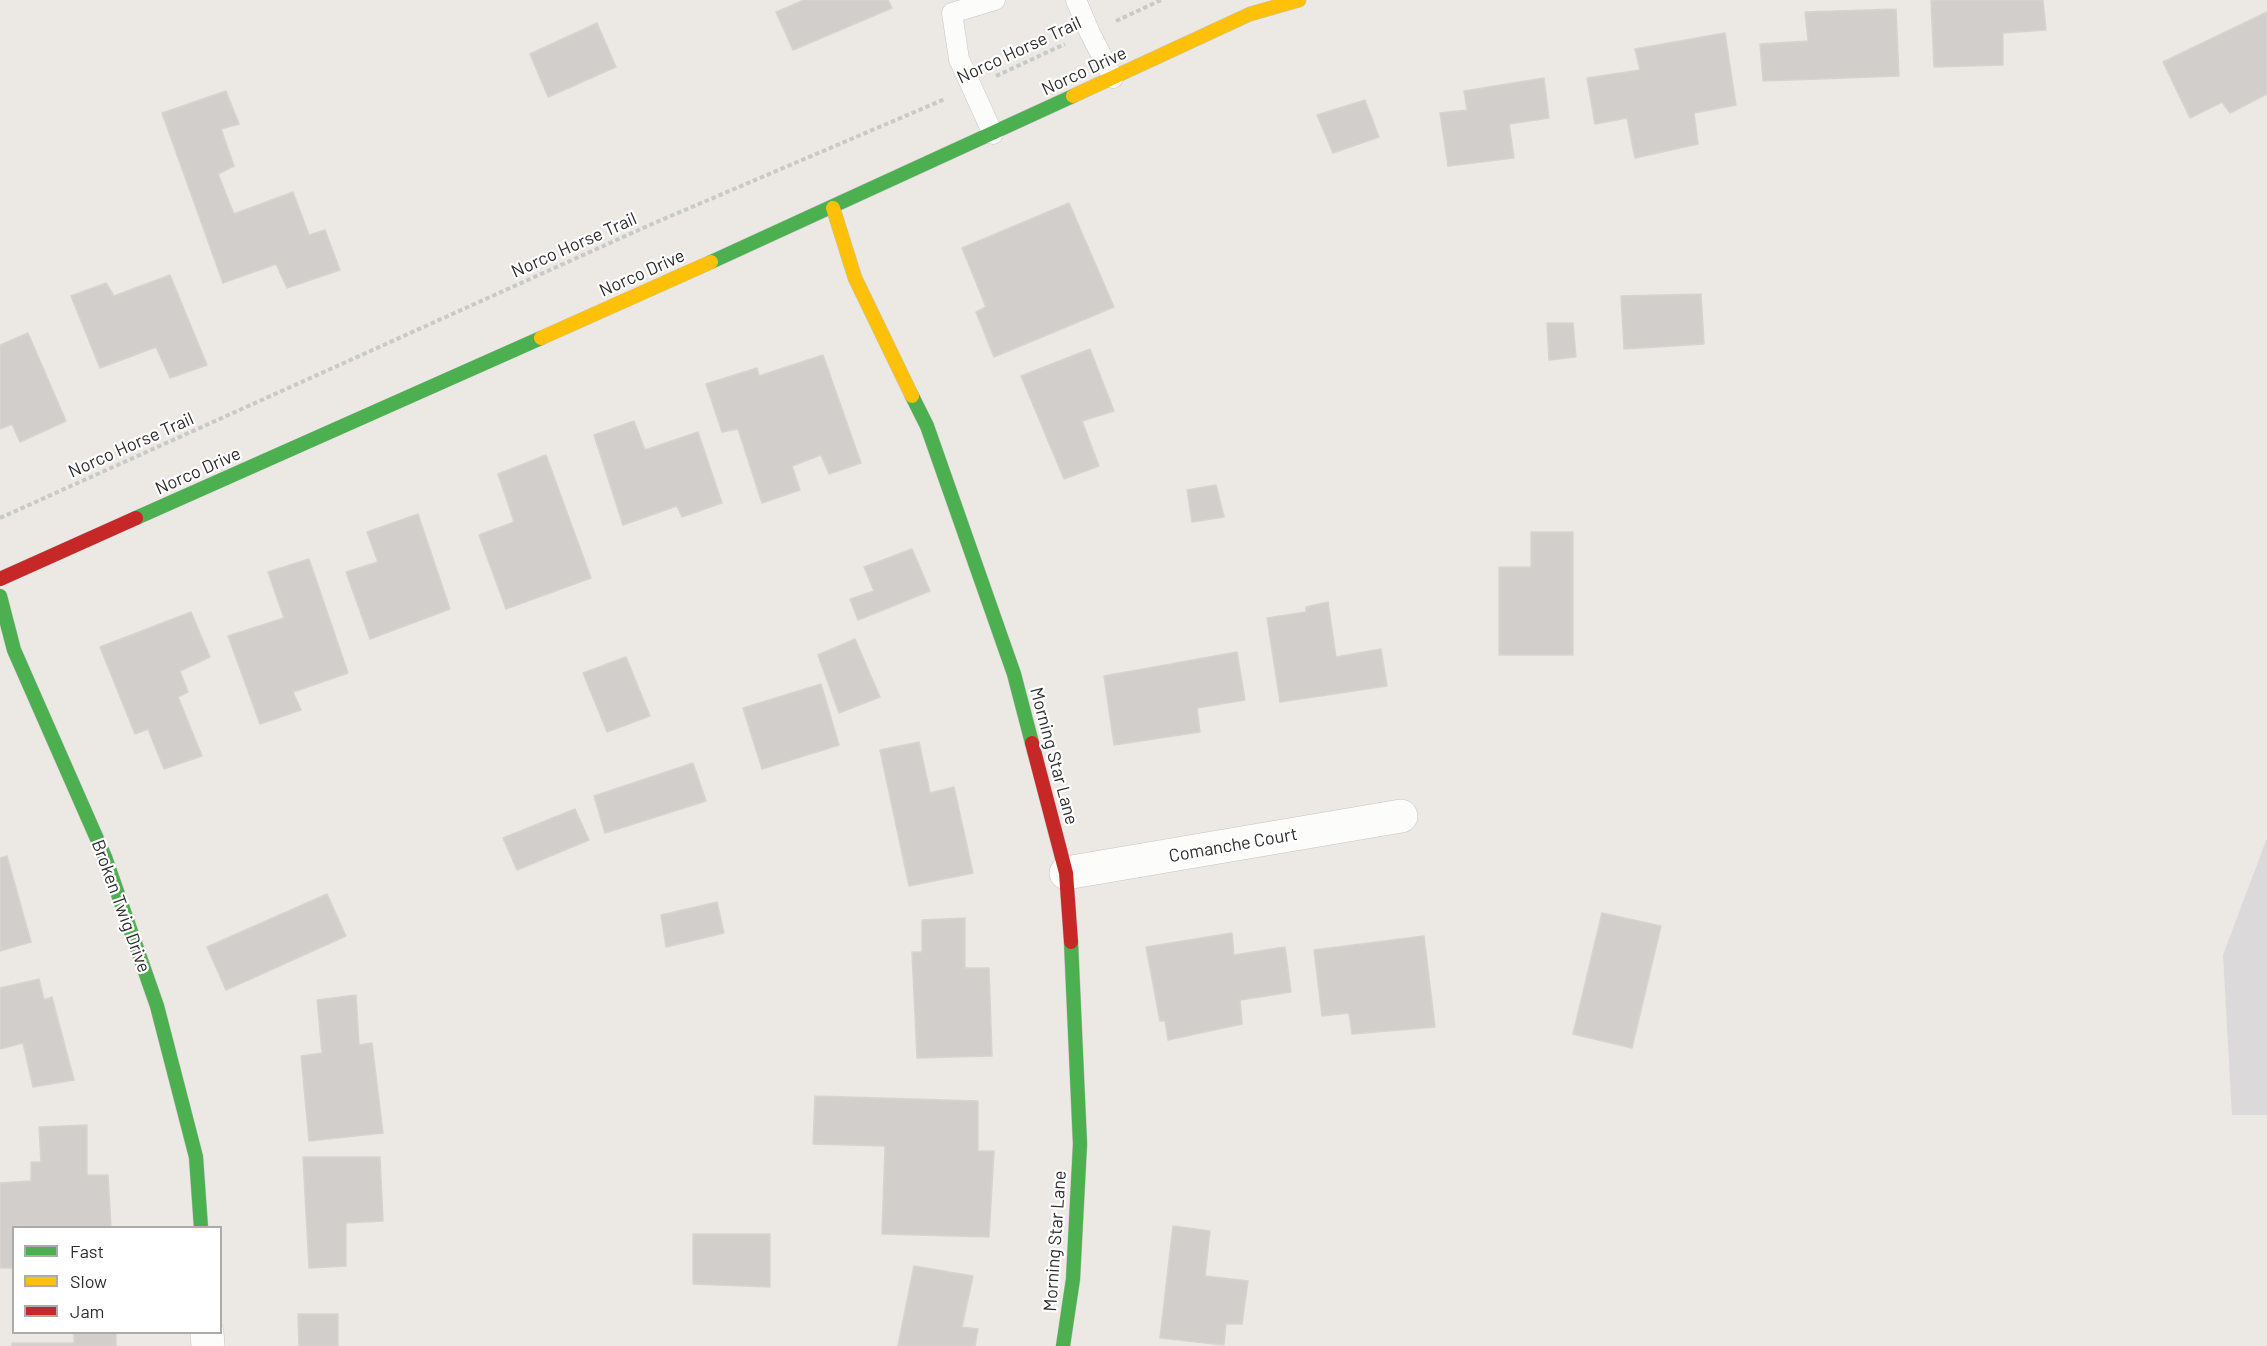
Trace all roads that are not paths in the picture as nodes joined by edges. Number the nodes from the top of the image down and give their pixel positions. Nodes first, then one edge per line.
1 (995, 0) edge
2 (1076, 0) edge
3 (1299, 0) edge
4 (1113, 78) junction
5 (993, 134) junction
6 (833, 208) junction
7 (0, 579) edge
8 (0, 596) edge
9 (1401, 816) dead end
10 (1066, 873) junction
11 (201, 1226) edge
12 (1063, 1346) edge

1 - 5 lane
2 - 4 lane
3 - 4 street, Norco Drive
4 - 5 street, Norco Drive
5 - 6 street, Norco Drive
6 - 7 street, Norco Drive
6 - 10 street, Morning Star Lane
8 - 11 street, Broken Twig Drive
9 - 10 street, Comanche Court
10 - 12 street, Morning Star Lane

